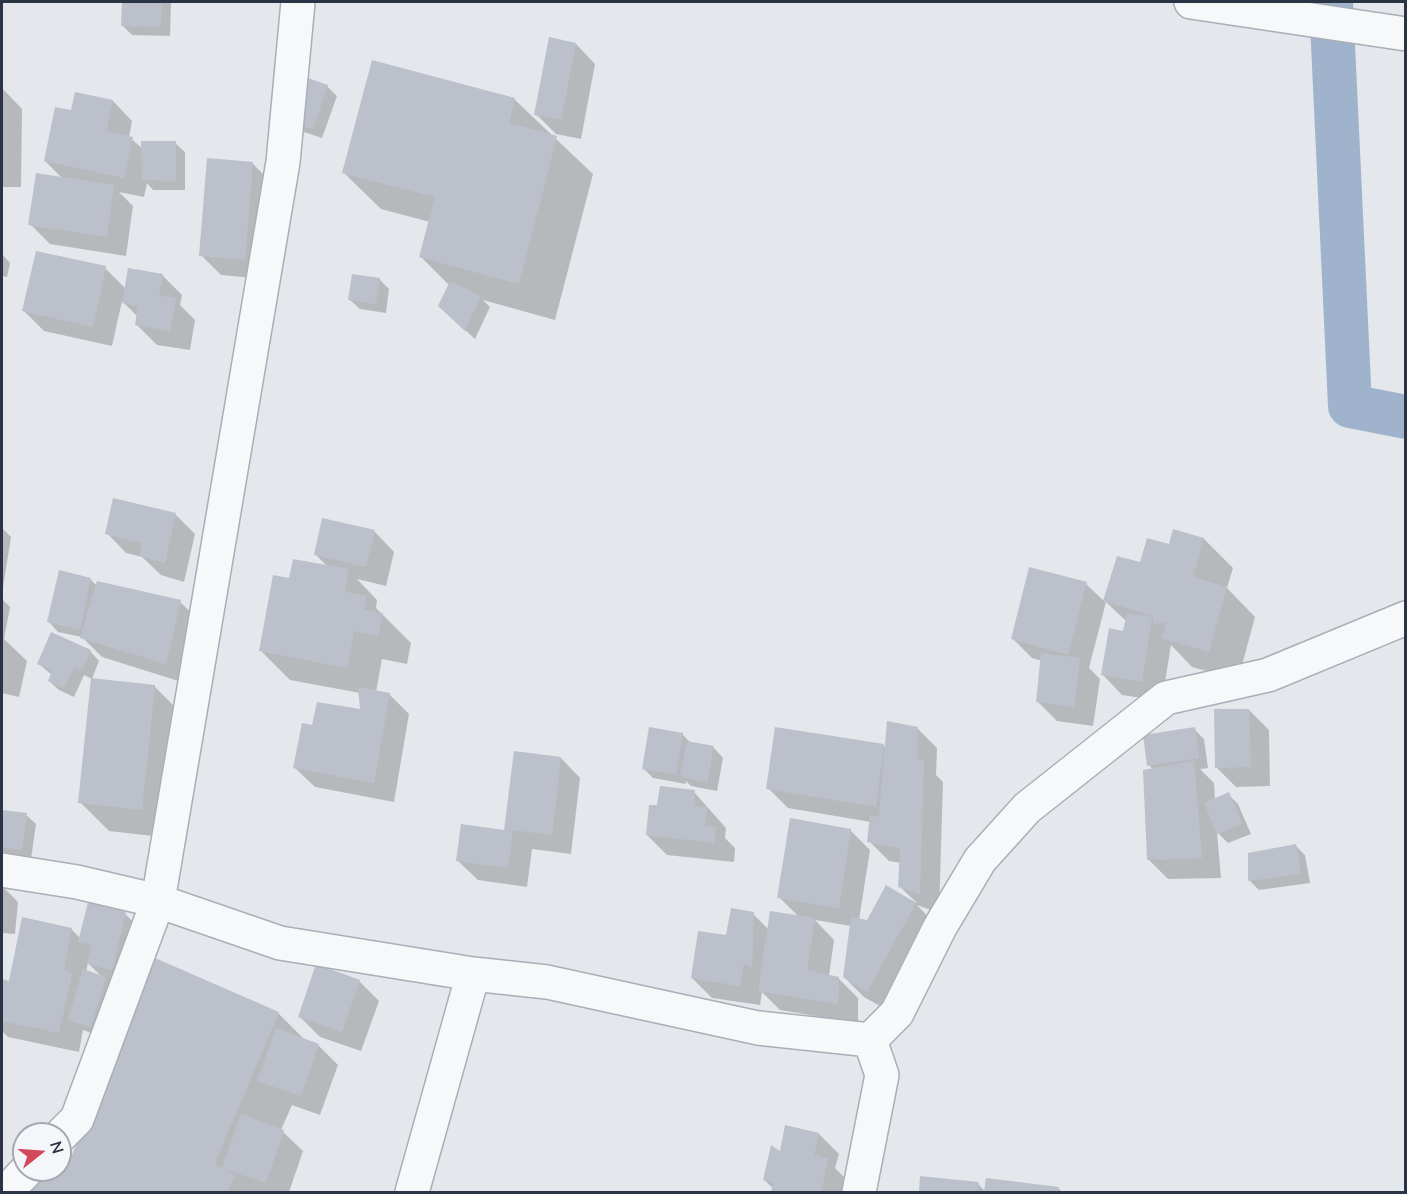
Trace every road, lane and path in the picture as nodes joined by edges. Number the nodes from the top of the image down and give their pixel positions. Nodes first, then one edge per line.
1 (298, 2) edge
2 (1191, 2) edge
3 (1265, 6) edge
4 (1406, 33) edge
5 (1406, 618) edge
6 (2, 870) edge
7 (158, 901) junction
8 (473, 974) junction
9 (870, 1040) junction
10 (72, 1124) edge
11 (412, 1192) edge
12 (859, 1192) edge

1 - 7 street
2 - 3 street
3 - 4 street
5 - 9 street
6 - 7 street
7 - 8 street
7 - 10 street
8 - 9 street
8 - 11 street
9 - 12 street

